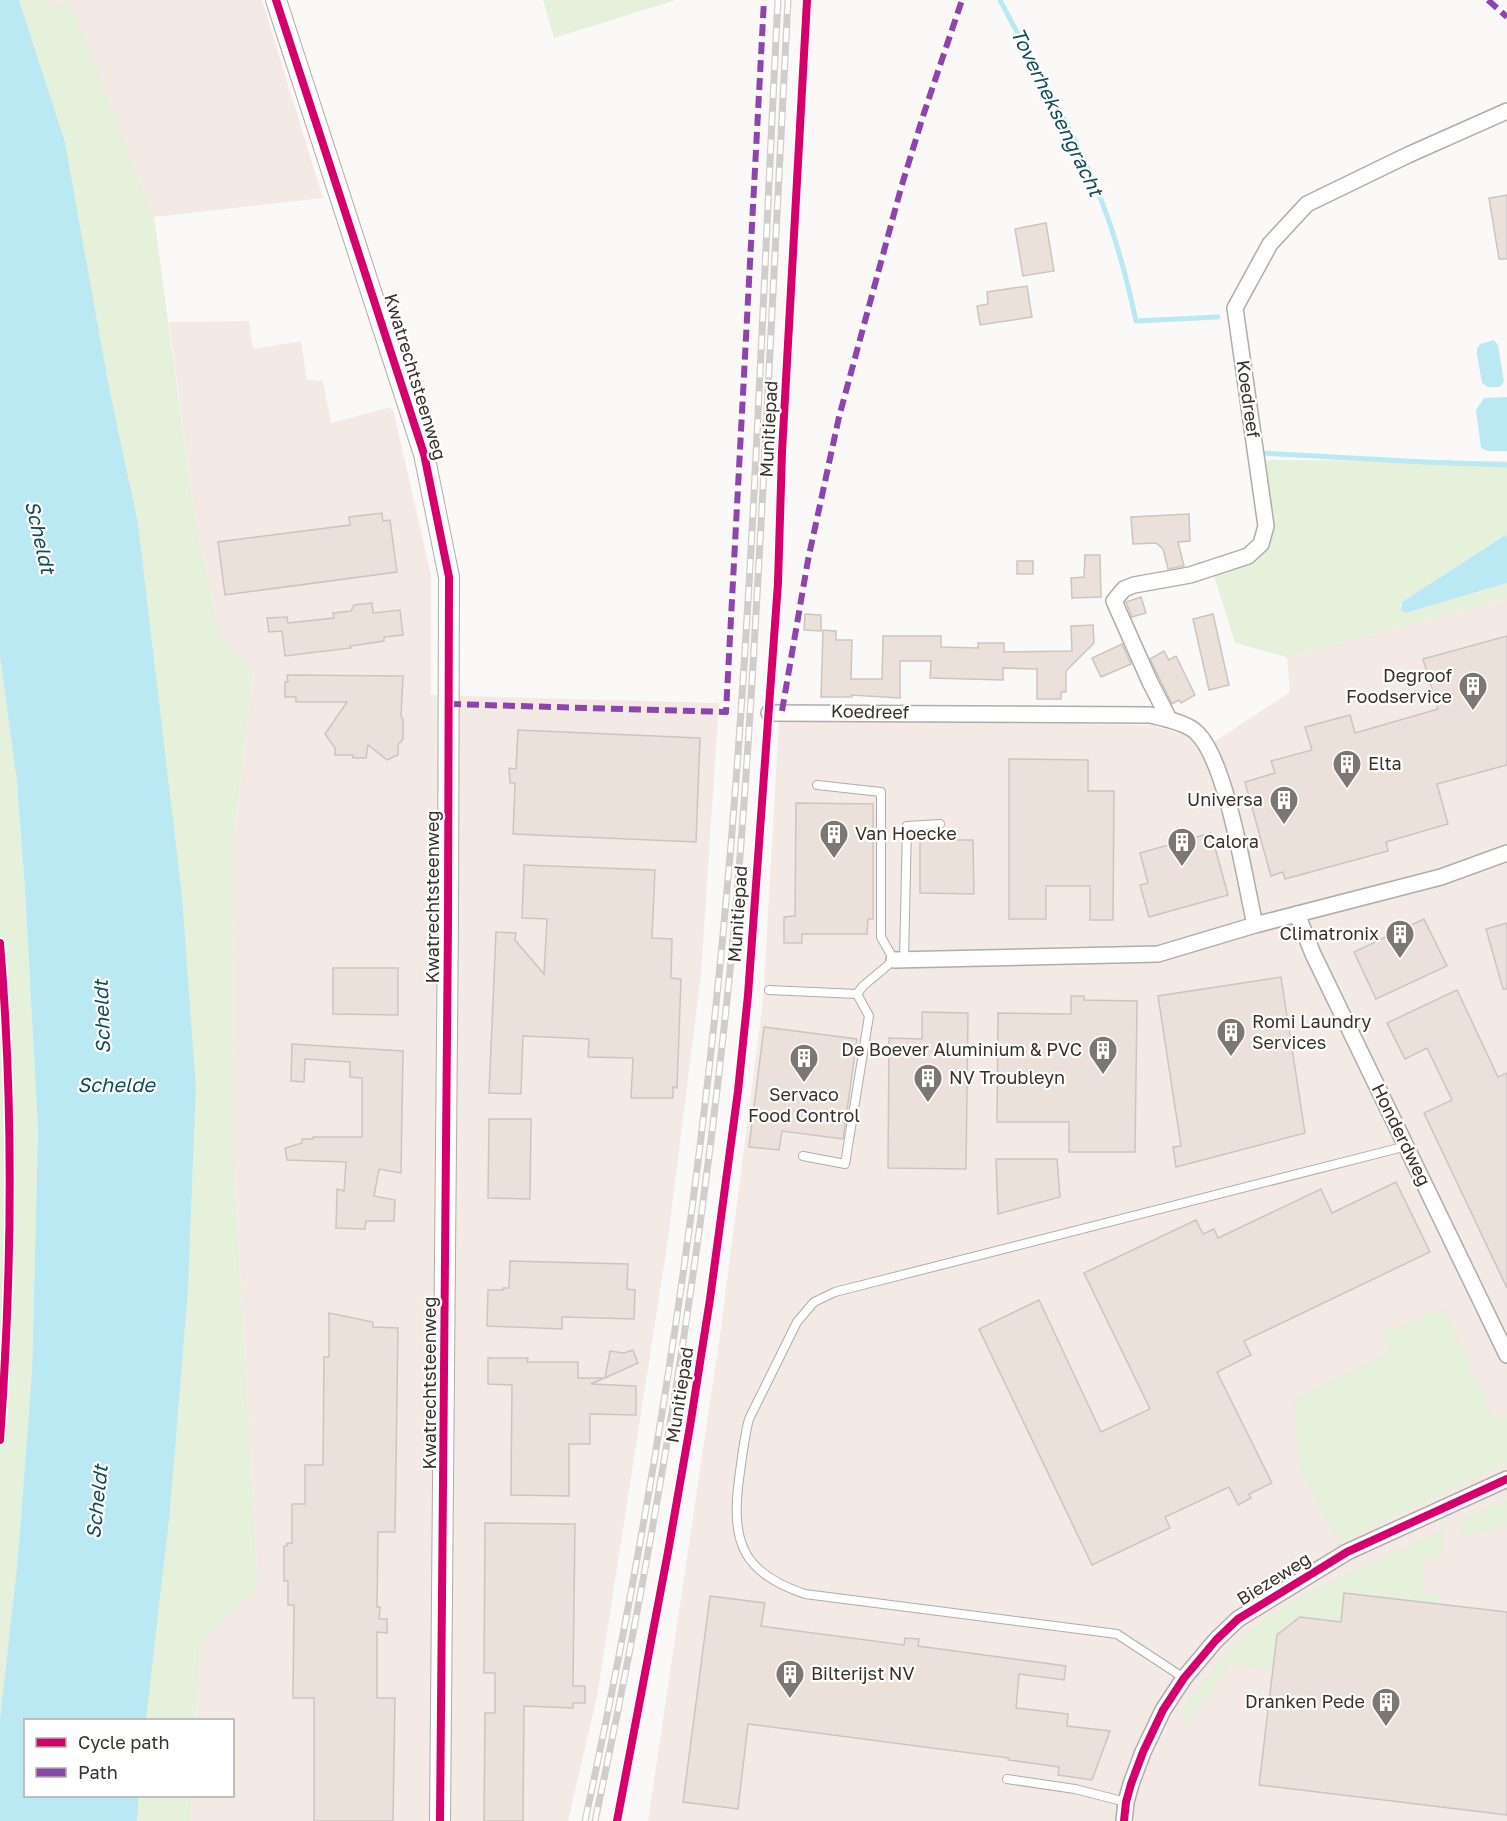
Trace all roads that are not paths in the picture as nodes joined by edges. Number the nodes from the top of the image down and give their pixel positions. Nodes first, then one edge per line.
1 (276, 0) edge
2 (1507, 111) edge
3 (769, 713) dead end
4 (1169, 719) junction
5 (817, 785) dead end
6 (940, 824) dead end
7 (1507, 853) edge
8 (1297, 914) junction
9 (1255, 925) junction
10 (899, 960) junction
11 (769, 990) dead end
12 (857, 994) junction
13 (1407, 1146) junction
14 (803, 1155) dead end
15 (1507, 1355) edge
16 (1507, 1479) edge
17 (1184, 1678) junction
18 (1007, 1779) dead end
19 (1126, 1802) junction
20 (440, 1821) edge
21 (1124, 1821) edge

1 - 20 street, Kwatrechtsteenweg
2 - 4 street, Koedreef
3 - 4 street, Koedreef
4 - 9 street
5 - 10 lane
6 - 10 lane
7 - 8 street
8 - 9 street
8 - 13 street, Honderdweg
9 - 10 street
10 - 12 lane
11 - 12 lane
12 - 14 lane
13 - 15 street, Honderdweg
13 - 17 lane
16 - 17 street, Biezeweg
17 - 19 street, Biezeweg
18 - 19 lane
19 - 21 street, Biezeweg

